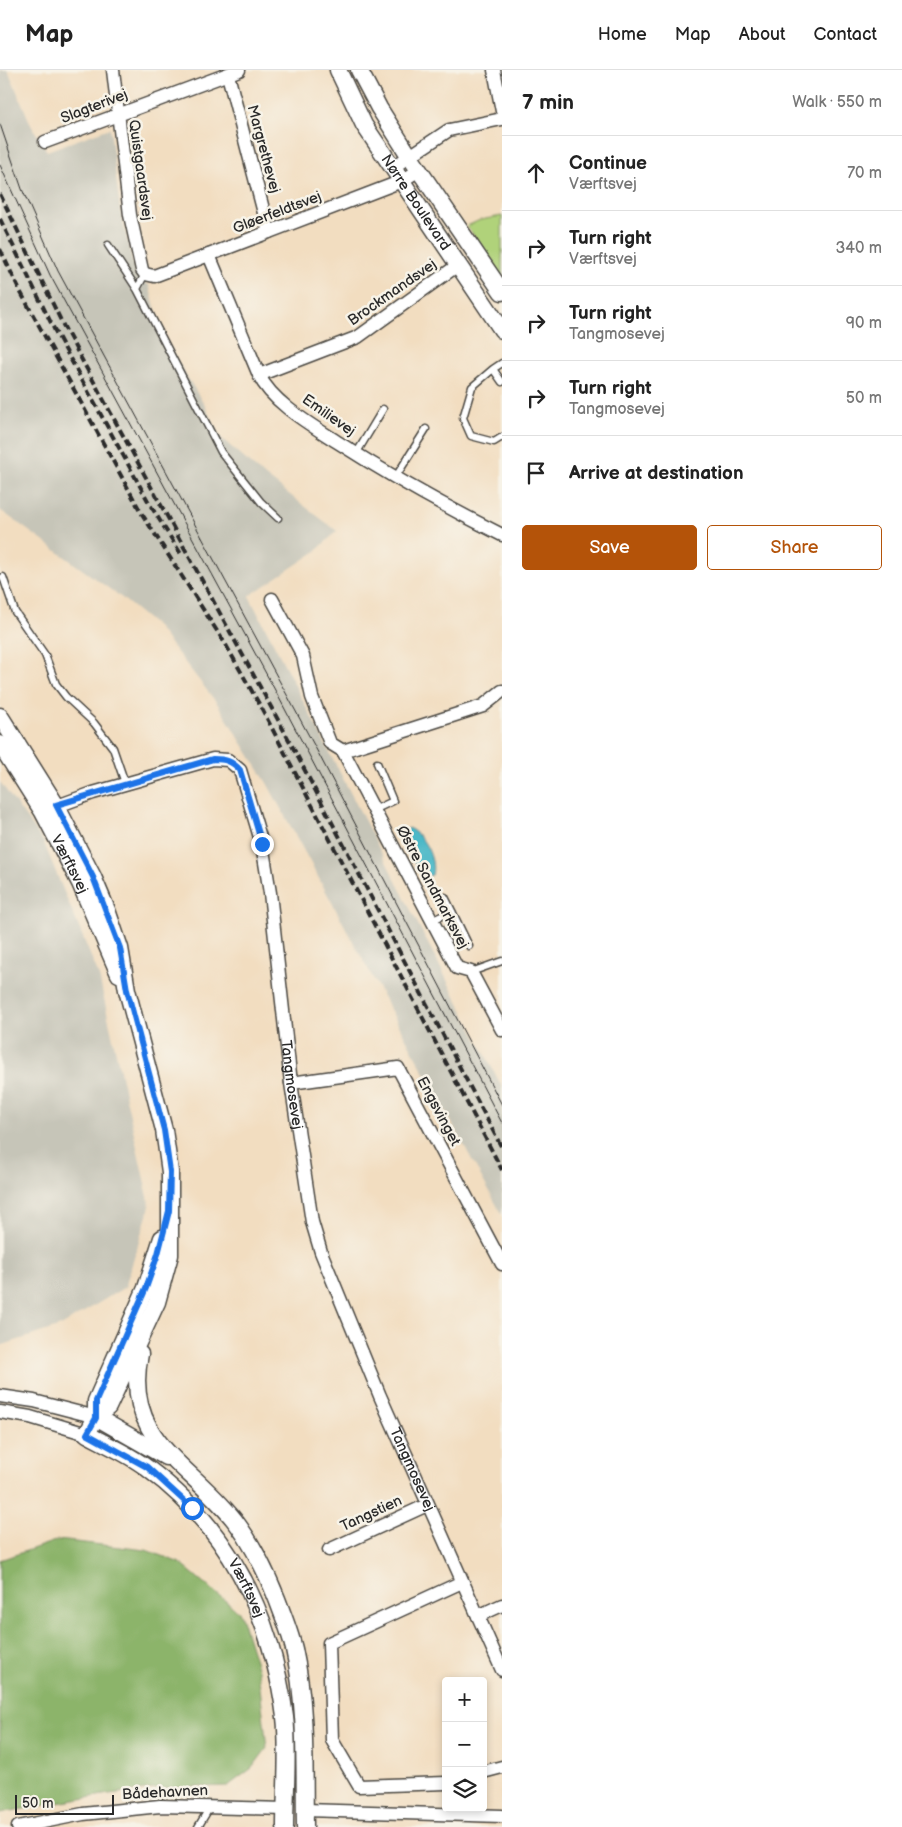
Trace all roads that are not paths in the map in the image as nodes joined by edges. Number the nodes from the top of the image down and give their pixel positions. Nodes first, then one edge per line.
1 (113, 70) edge
2 (338, 70) edge
3 (359, 70) edge
4 (494, 70) edge
5 (233, 72) edge
6 (502, 111) edge
7 (117, 114) junction
8 (502, 119) edge
9 (45, 142) dead end
10 (414, 163) junction
11 (392, 168) junction
12 (402, 181) junction
13 (269, 232) junction
14 (108, 245) dead end
15 (209, 255) junction
16 (458, 266) junction
17 (144, 274) junction
18 (137, 289) junction
19 (502, 292) edge
20 (502, 330) edge
21 (502, 363) edge
22 (493, 369) junction
23 (259, 374) junction
24 (502, 382) edge
25 (383, 409) dead end
26 (426, 429) dead end
27 (502, 437) edge
28 (356, 454) junction
29 (395, 478) junction
30 (278, 518) dead end
31 (502, 535) edge
32 (3, 577) dead end
33 (272, 598) dead end
34 (502, 691) edge
35 (0, 716) edge
36 (0, 744) edge
37 (343, 751) junction
38 (376, 763) dead end
39 (126, 783) junction
40 (49, 809) junction
41 (374, 810) junction
42 (445, 897) dead end
43 (452, 911) junction
44 (431, 921) junction
45 (469, 946) dead end
46 (502, 961) edge
47 (471, 972) junction
48 (502, 1030) edge
49 (291, 1083) junction
50 (169, 1211) junction
51 (502, 1264) edge
52 (144, 1332) junction
53 (0, 1396) edge
54 (0, 1412) edge
55 (96, 1418) junction
56 (87, 1434) junction
57 (175, 1462) junction
58 (427, 1505) junction
59 (329, 1550) dead end
60 (462, 1582) junction
61 (502, 1604) edge
62 (478, 1616) junction
63 (502, 1670) edge
64 (502, 1767) edge
65 (487, 1771) edge
66 (442, 1782) edge
67 (210, 1806) junction
68 (285, 1809) junction
69 (305, 1810) junction
70 (502, 1816) edge
71 (18, 1827) edge
72 (198, 1827) edge
73 (285, 1827) edge
74 (306, 1827) edge

1 - 7 street, Quistgaardsvej
2 - 11 street, Nørre Boulevard
3 - 10 street, Nørre Boulevard
4 - 6 street
5 - 7 street, Slagterivej
5 - 13 street, Margrethevej
7 - 9 street, Slagterivej
7 - 17 street, Quistgaardsvej
8 - 10 street
10 - 11 street
10 - 12 street, Gløerfeldtsvej
10 - 19 street, Nørre Boulevard
11 - 12 street, Nørre Boulevard
12 - 13 street, Gløerfeldtsvej
12 - 16 street, Nørre Boulevard
13 - 15 street, Gløerfeldtsvej
14 - 18 lane
15 - 17 street, Gløerfeldtsvej
15 - 23 street, Emilievej
16 - 20 street, Nørre Boulevard
16 - 23 street, Brockmandsvej
17 - 18 lane
18 - 30 lane
21 - 22 lane
22 - 24 lane
22 - 27 lane
23 - 28 street, Emilievej
25 - 28 lane
26 - 29 lane
28 - 29 street, Emilievej
29 - 31 street, Emilievej
32 - 39 lane
33 - 37 street, Østre Sandmarksvej
34 - 37 street
35 - 40 street, Værftsvej
36 - 40 street, Værftsvej
37 - 41 street, Østre Sandmarksvej
38 - 41 lane
39 - 40 street, Tangmosevej
39 - 49 street, Tangmosevej
40 - 50 street, Værftsvej
41 - 44 street, Østre Sandmarksvej
42 - 43 lane
43 - 44 lane
43 - 45 lane
44 - 47 street, Østre Sandmarksvej
46 - 47 lane
47 - 48 street, Østre Sandmarksvej
49 - 51 street, Engsvinget
49 - 58 street, Tangmosevej
50 - 52 street, Værftsvej
50 - 55 street, Værftsvej
52 - 55 street, Værftsvej
52 - 57 street, Værftsvej
53 - 55 street
54 - 56 street
55 - 56 street, Værftsvej
55 - 57 street, Værftsvej
56 - 68 street, Værftsvej
57 - 69 street, Værftsvej
58 - 59 street, Tangstien
58 - 60 street, Tangmosevej
60 - 62 street, Tangmosevej
60 - 66 street
61 - 62 street
62 - 63 street, Tangmosevej
64 - 65 street
67 - 68 street, Bådehavnen
67 - 71 street, Bådehavnen
67 - 72 lane
68 - 69 street
68 - 73 street, Værftsvej
69 - 70 street
69 - 74 street, Værftsvej

